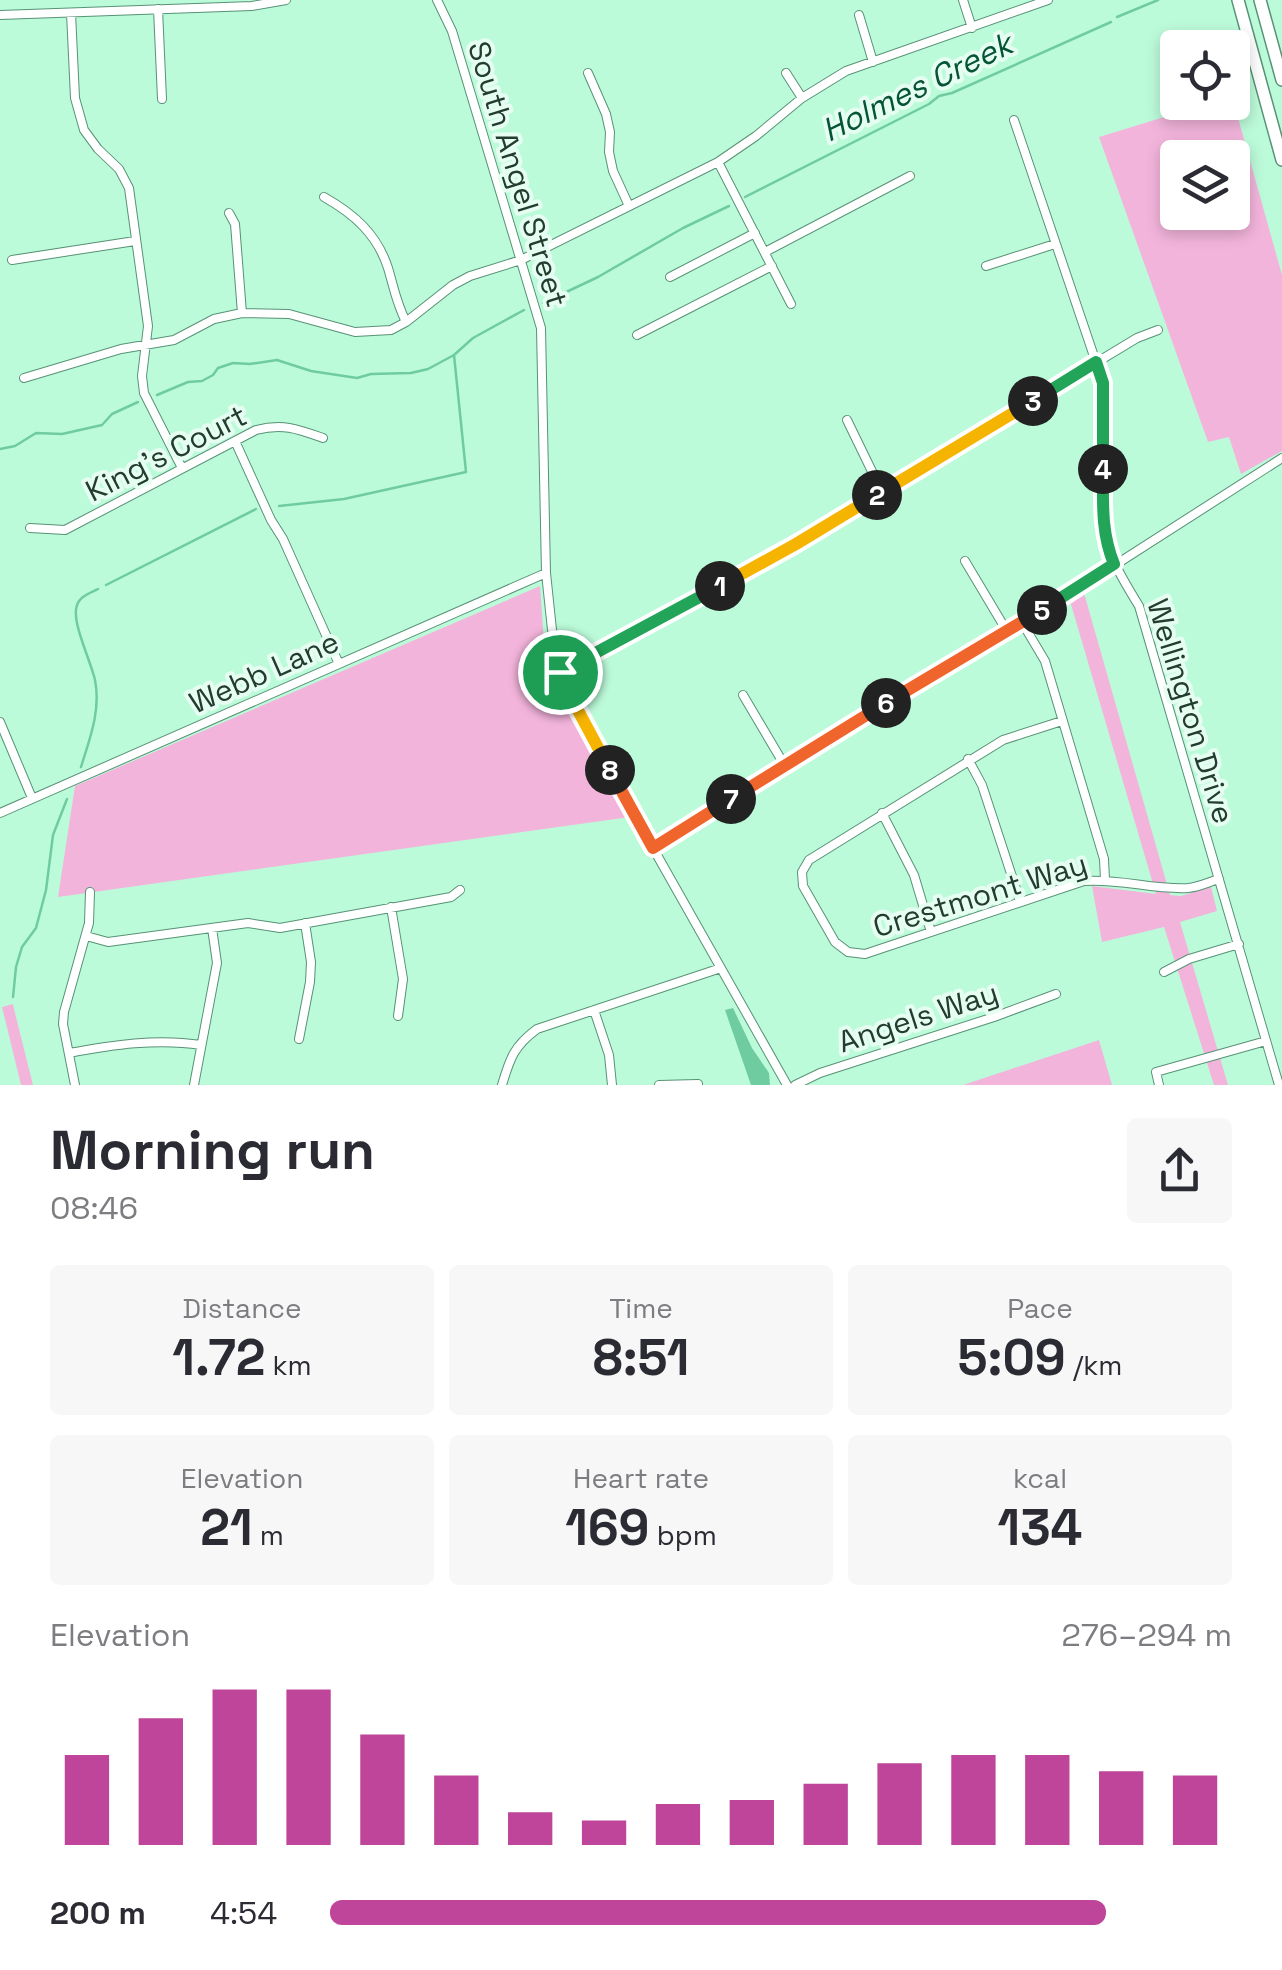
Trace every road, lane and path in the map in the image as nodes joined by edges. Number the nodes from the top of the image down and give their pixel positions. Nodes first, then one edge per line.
1 (286, 0) edge
2 (437, 0) edge
3 (963, 0) edge
4 (1048, 0) edge
5 (1238, 0) edge
6 (1260, 0) edge
7 (158, 10) junction
8 (72, 13) junction
9 (0, 15) edge
10 (858, 15) dead end
11 (972, 28) junction
12 (873, 62) junction
13 (786, 73) dead end
14 (588, 74) dead end
15 (1282, 80) edge
16 (802, 98) junction
17 (162, 99) dead end
18 (1014, 120) dead end
19 (1282, 160) edge
20 (718, 162) junction
21 (910, 176) dead end
22 (324, 197) dead end
23 (628, 206) junction
24 (229, 213) dead end
25 (754, 233) junction
26 (135, 241) junction
27 (1055, 244) junction
28 (764, 252) junction
29 (12, 260) dead end
30 (521, 260) junction
31 (772, 266) junction
32 (986, 266) dead end
33 (670, 276) dead end
34 (792, 304) dead end
35 (242, 313) junction
36 (406, 322) junction
37 (1158, 330) dead end
38 (636, 335) dead end
39 (147, 345) junction
40 (1096, 362) junction
41 (24, 378) dead end
42 (847, 420) dead end
43 (323, 438) dead end
44 (235, 441) junction
45 (1282, 458) edge
46 (182, 468) junction
47 (882, 492) junction
48 (30, 528) dead end
49 (964, 560) dead end
50 (1114, 564) junction
51 (546, 574) junction
52 (1023, 624) junction
53 (1008, 632) junction
54 (339, 664) junction
55 (560, 672) junction
56 (743, 695) dead end
57 (1062, 721) junction
58 (0, 722) edge
59 (968, 760) junction
60 (785, 766) junction
61 (32, 798) junction
62 (0, 813) edge
63 (882, 813) junction
64 (653, 848) junction
65 (1220, 879) junction
66 (1105, 880) junction
67 (460, 890) dead end
68 (90, 892) dead end
69 (1020, 902) junction
70 (391, 907) junction
71 (305, 923) junction
72 (212, 928) junction
73 (931, 932) junction
74 (86, 936) junction
75 (1238, 944) junction
76 (721, 968) junction
77 (1164, 972) dead end
78 (1056, 994) dead end
79 (594, 1010) junction
80 (398, 1016) dead end
81 (299, 1039) dead end
82 (1266, 1041) junction
83 (201, 1046) junction
84 (69, 1053) junction
85 (698, 1084) edge
86 (76, 1085) edge
87 (194, 1085) edge
88 (502, 1085) edge
89 (612, 1085) edge
90 (659, 1085) edge
91 (791, 1085) edge
92 (1159, 1085) edge
93 (1279, 1085) edge

1 - 7 street
2 - 30 street, South Angel Street
3 - 11 street
4 - 11 street
5 - 19 highway
6 - 15 highway
7 - 8 street
7 - 17 street
8 - 9 street
8 - 26 street
10 - 12 street
11 - 12 street
12 - 16 street
13 - 16 street
14 - 23 street
16 - 20 street
18 - 27 street, Wellington Drive
20 - 23 street
20 - 25 street
21 - 28 street
22 - 36 street
23 - 30 street
24 - 35 street
25 - 28 street
25 - 33 street
26 - 29 street
26 - 39 street
27 - 32 street
27 - 40 street, Wellington Drive
28 - 31 street
30 - 36 street
30 - 51 street, South Angel Street
31 - 34 street
31 - 38 street
35 - 36 street
35 - 39 street
37 - 40 street
39 - 41 street
39 - 46 street
40 - 47 street
40 - 50 street, Wellington Drive
42 - 47 street
43 - 44 street, King's Court
44 - 46 street, King's Court
44 - 54 street
45 - 50 street
46 - 48 street, King's Court
47 - 55 street
49 - 53 street
50 - 52 street
50 - 65 street, Wellington Drive
51 - 54 street, Webb Lane
51 - 55 street, South Angel Street
52 - 53 street
52 - 57 street
53 - 60 street
54 - 61 street, Webb Lane
55 - 64 street, South Angel Street
56 - 60 street
57 - 59 street
57 - 66 street
58 - 61 street
59 - 63 street
59 - 69 street
60 - 64 street
61 - 62 street, Webb Lane
63 - 73 street
63 - 73 street, Crestmont Way
64 - 76 street, South Angel Street
65 - 66 street, Crestmont Way
65 - 75 street, Wellington Drive
66 - 69 street, Crestmont Way
67 - 70 street
68 - 74 street
69 - 73 street, Crestmont Way
70 - 71 street
70 - 80 street
71 - 72 street
71 - 81 street
72 - 74 street
72 - 83 street
74 - 84 street
75 - 77 street
75 - 82 street, Wellington Drive
76 - 79 street
76 - 91 street, South Angel Street
78 - 91 street, Angels Way
79 - 88 street
79 - 89 street
82 - 92 street
82 - 93 street, Wellington Drive
83 - 84 street
83 - 87 street
84 - 86 street
85 - 90 street

